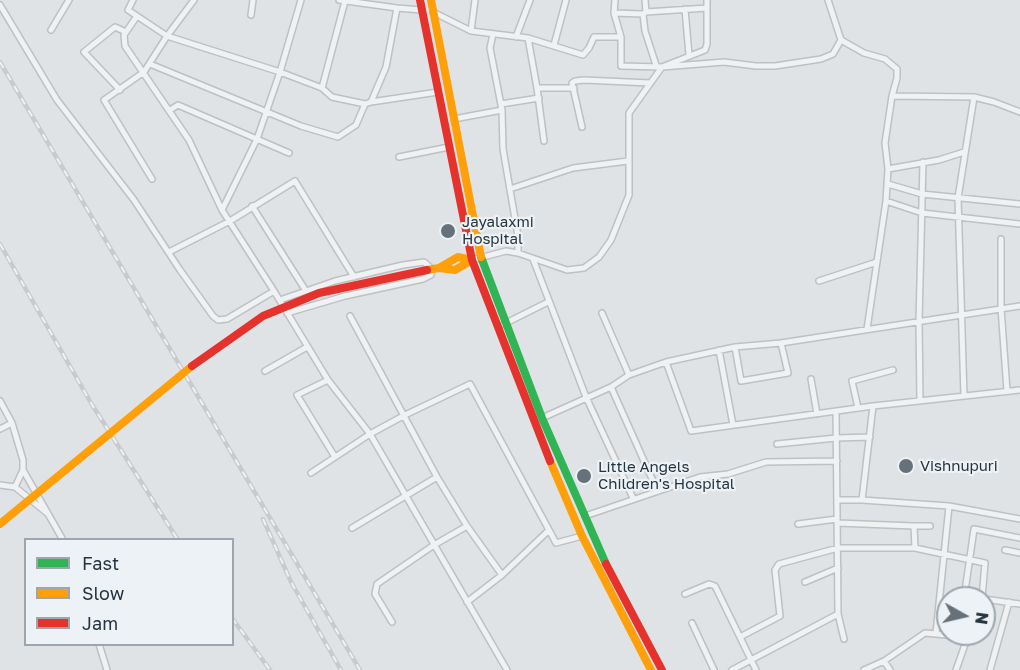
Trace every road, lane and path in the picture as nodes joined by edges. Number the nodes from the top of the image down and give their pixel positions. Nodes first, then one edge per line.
1 (69, 0) edge
2 (133, 0) edge
3 (194, 0) edge
4 (253, 0) edge
5 (301, 0) edge
6 (420, 0) edge
7 (431, 0) edge
8 (475, 0) edge
9 (530, 0) edge
10 (566, 0) edge
11 (615, 0) edge
12 (645, 0) edge
13 (707, 0) edge
14 (828, 0) edge
15 (342, 1) edge
16 (0, 5) edge
17 (397, 8) junction
18 (707, 8) junction
19 (685, 9) junction
20 (422, 10) junction
21 (434, 12) junction
22 (644, 13) junction
23 (614, 14) junction
24 (251, 15) dead end
25 (137, 16) junction
26 (51, 30) dead end
27 (471, 31) junction
28 (126, 32) junction
29 (493, 34) junction
30 (167, 36) junction
31 (516, 37) junction
32 (621, 37) junction
33 (528, 38) junction
34 (841, 40) junction
35 (554, 45) junction
36 (690, 55) junction
37 (150, 64) junction
38 (659, 66) junction
39 (144, 72) junction
40 (280, 72) junction
41 (650, 83) junction
42 (322, 88) junction
43 (537, 88) junction
44 (574, 88) junction
45 (120, 90) junction
46 (438, 92) junction
47 (892, 96) junction
48 (974, 97) junction
49 (539, 98) junction
50 (368, 103) junction
51 (502, 107) junction
52 (170, 110) junction
53 (267, 112) junction
54 (1020, 112) edge
55 (454, 119) junction
56 (582, 127) dead end
57 (257, 140) junction
58 (544, 141) dead end
59 (449, 147) junction
60 (964, 152) junction
61 (289, 153) dead end
62 (399, 158) dead end
63 (628, 161) junction
64 (924, 162) junction
65 (888, 169) junction
66 (153, 179) dead end
67 (888, 184) junction
68 (510, 189) junction
69 (922, 194) junction
70 (958, 198) junction
71 (886, 201) junction
72 (1020, 204) edge
73 (252, 206) junction
74 (222, 210) junction
75 (922, 213) junction
76 (958, 217) junction
77 (230, 221) junction
78 (1020, 224) edge
79 (1001, 239) dead end
80 (169, 252) junction
81 (518, 253) junction
82 (482, 257) junction
83 (533, 259) junction
84 (472, 260) junction
85 (877, 262) junction
86 (433, 269) junction
87 (354, 277) junction
88 (819, 282) dead end
89 (274, 291) junction
90 (306, 291) junction
91 (280, 300) junction
92 (548, 302) junction
93 (1020, 306) edge
94 (1001, 308) junction
95 (287, 313) junction
96 (602, 313) dead end
97 (961, 314) junction
98 (350, 316) dead end
99 (919, 321) junction
100 (504, 324) junction
101 (867, 328) junction
102 (781, 343) junction
103 (307, 347) junction
104 (735, 347) junction
105 (719, 350) junction
106 (666, 362) junction
107 (893, 370) dead end
108 (265, 371) dead end
109 (629, 375) junction
110 (811, 379) dead end
111 (328, 380) junction
112 (611, 387) junction
113 (1020, 390) edge
114 (1007, 391) junction
115 (964, 396) junction
116 (586, 397) junction
117 (0, 401) edge
118 (920, 401) junction
119 (873, 406) junction
120 (858, 408) junction
121 (836, 411) junction
122 (817, 414) junction
123 (405, 415) junction
124 (542, 418) junction
125 (12, 423) junction
126 (732, 425) junction
127 (0, 429) edge
128 (370, 434) junction
129 (870, 437) junction
130 (836, 438) junction
131 (777, 444) dead end
132 (335, 457) junction
133 (837, 461) junction
134 (23, 470) junction
135 (311, 473) dead end
136 (437, 477) junction
137 (0, 485) edge
138 (15, 487) junction
139 (657, 490) junction
140 (406, 495) junction
141 (633, 498) junction
142 (838, 500) junction
143 (862, 500) junction
144 (949, 506) junction
145 (51, 516) junction
146 (585, 516) junction
147 (1020, 519) edge
148 (837, 521) junction
149 (0, 524) edge
150 (798, 524) dead end
151 (467, 526) junction
152 (914, 526) junction
153 (930, 526) dead end
154 (352, 528) dead end
155 (549, 530) junction
156 (582, 536) junction
157 (62, 538) edge
158 (1020, 538) edge
159 (434, 545) junction
160 (838, 548) junction
161 (915, 548) junction
162 (1005, 550) dead end
163 (1020, 553) edge
164 (944, 554) junction
165 (970, 561) junction
166 (837, 568) junction
167 (502, 575) junction
168 (805, 582) dead end
169 (941, 586) edge
170 (966, 586) edge
171 (984, 586) edge
172 (685, 594) dead end
173 (996, 600) edge
174 (467, 602) junction
175 (1009, 602) junction
176 (1020, 604) edge
177 (838, 614) junction
178 (392, 622) dead end
179 (692, 623) dead end
180 (936, 633) edge
181 (740, 637) junction
182 (844, 639) dead end
183 (99, 646) edge
184 (964, 646) edge
185 (751, 660) junction
186 (884, 661) junction
187 (107, 670) edge
188 (507, 670) edge
189 (651, 670) edge
190 (662, 670) edge
191 (714, 670) edge
192 (732, 670) edge
193 (756, 670) edge
194 (864, 670) edge
195 (890, 670) edge
196 (956, 670) edge
197 (990, 670) edge

1 - 26 street
2 - 25 street
3 - 30 street
4 - 24 street
5 - 40 street
6 - 20 main road
7 - 21 main road
8 - 27 street
9 - 31 street
10 - 35 street
11 - 23 street
12 - 22 street
13 - 18 street
14 - 34 street
15 - 17 street
15 - 42 street
16 - 80 street
17 - 20 street
17 - 50 street
18 - 19 street
18 - 36 street
19 - 22 street
19 - 36 street
20 - 46 main road
21 - 27 street
21 - 55 main road
22 - 23 street
22 - 38 street
23 - 32 street
25 - 28 street
25 - 30 street
27 - 29 street
28 - 39 street
28 - 45 street
29 - 31 street
29 - 51 street
30 - 37 street
30 - 40 street
31 - 33 street
32 - 35 street
32 - 38 street
33 - 35 street
33 - 43 street
34 - 38 street
34 - 47 street
36 - 38 street
37 - 39 street
37 - 53 street
38 - 41 street
39 - 45 street
39 - 52 street
40 - 42 street
40 - 53 street
41 - 44 street
41 - 63 street
42 - 50 street
43 - 44 street
43 - 49 street
44 - 56 street
45 - 66 street
46 - 50 street
46 - 59 main road
47 - 48 street
47 - 65 street
48 - 54 street
48 - 60 street
49 - 51 street
49 - 58 street
50 - 53 street
51 - 55 street
51 - 68 street
52 - 57 street
52 - 74 street
53 - 57 street
55 - 82 main road
57 - 61 street
57 - 74 street
59 - 62 street
59 - 84 main road
60 - 64 street
60 - 70 street
63 - 68 street
63 - 83 street
64 - 65 street
64 - 69 street
65 - 67 street
67 - 69 street
67 - 71 street
68 - 81 street
69 - 70 street
69 - 75 street
70 - 72 street
70 - 76 street
71 - 75 street
71 - 85 street
73 - 77 street
73 - 87 street
73 - 90 street
74 - 77 street
75 - 76 street
75 - 99 street
76 - 78 street
76 - 97 street
77 - 80 street
77 - 89 street
79 - 94 street
80 - 89 street
81 - 82 street
81 - 83 street
82 - 84 street
82 - 100 main road
83 - 92 street
84 - 86 main road
84 - 156 main road
85 - 88 street
85 - 101 street
86 - 87 street
86 - 95 street
86 - 149 main road, bridge
87 - 90 street
89 - 91 street
90 - 91 street
91 - 95 street
92 - 100 street
92 - 116 street
93 - 94 street
94 - 97 street
94 - 114 street
95 - 103 street
96 - 109 street
97 - 99 street
97 - 115 street
98 - 123 street
99 - 101 street
99 - 118 street
100 - 124 main road
101 - 102 street
102 - 104 street
102 - 104 street
103 - 108 street
103 - 111 street
104 - 105 street
105 - 106 street
105 - 126 street
106 - 109 street
106 - 126 street
107 - 120 street
109 - 112 street
110 - 122 street
111 - 128 street
111 - 132 street
112 - 116 street
112 - 139 street
113 - 114 street
114 - 115 street
115 - 118 street
116 - 124 street
116 - 141 street
117 - 125 street
118 - 119 street
119 - 120 street
119 - 129 street
120 - 121 street
121 - 122 street
121 - 130 street
122 - 126 street
123 - 128 street
123 - 136 street
123 - 155 street
124 - 146 main road
125 - 127 street
125 - 134 street
128 - 132 street
128 - 140 street
129 - 130 street
129 - 143 street
130 - 131 street
130 - 133 street
132 - 135 street
133 - 139 street
133 - 142 street
134 - 138 street
134 - 145 street
136 - 140 street
136 - 151 street
137 - 138 street
138 - 145 street
139 - 141 street
140 - 154 street
140 - 159 street
141 - 146 street
142 - 143 street
142 - 148 street
143 - 144 street
144 - 147 street
144 - 164 street
145 - 157 street
146 - 190 main road
148 - 150 street
148 - 152 street
148 - 160 street
151 - 159 street
151 - 167 street
152 - 153 street
152 - 161 street
155 - 156 street
155 - 167 street
156 - 189 main road
158 - 165 street
159 - 174 street
159 - 178 street
160 - 161 street
160 - 166 street
160 - 181 street
161 - 164 street
162 - 163 street
164 - 165 street
164 - 169 street
165 - 170 street
165 - 171 street
166 - 168 street
166 - 177 street
167 - 174 street
172 - 181 street
173 - 175 street
174 - 188 street
175 - 176 street
175 - 197 street
177 - 182 street
177 - 185 street
179 - 191 street
180 - 186 street
181 - 185 street
183 - 187 street
184 - 196 street
185 - 192 street
185 - 193 street
186 - 194 street
186 - 195 street

